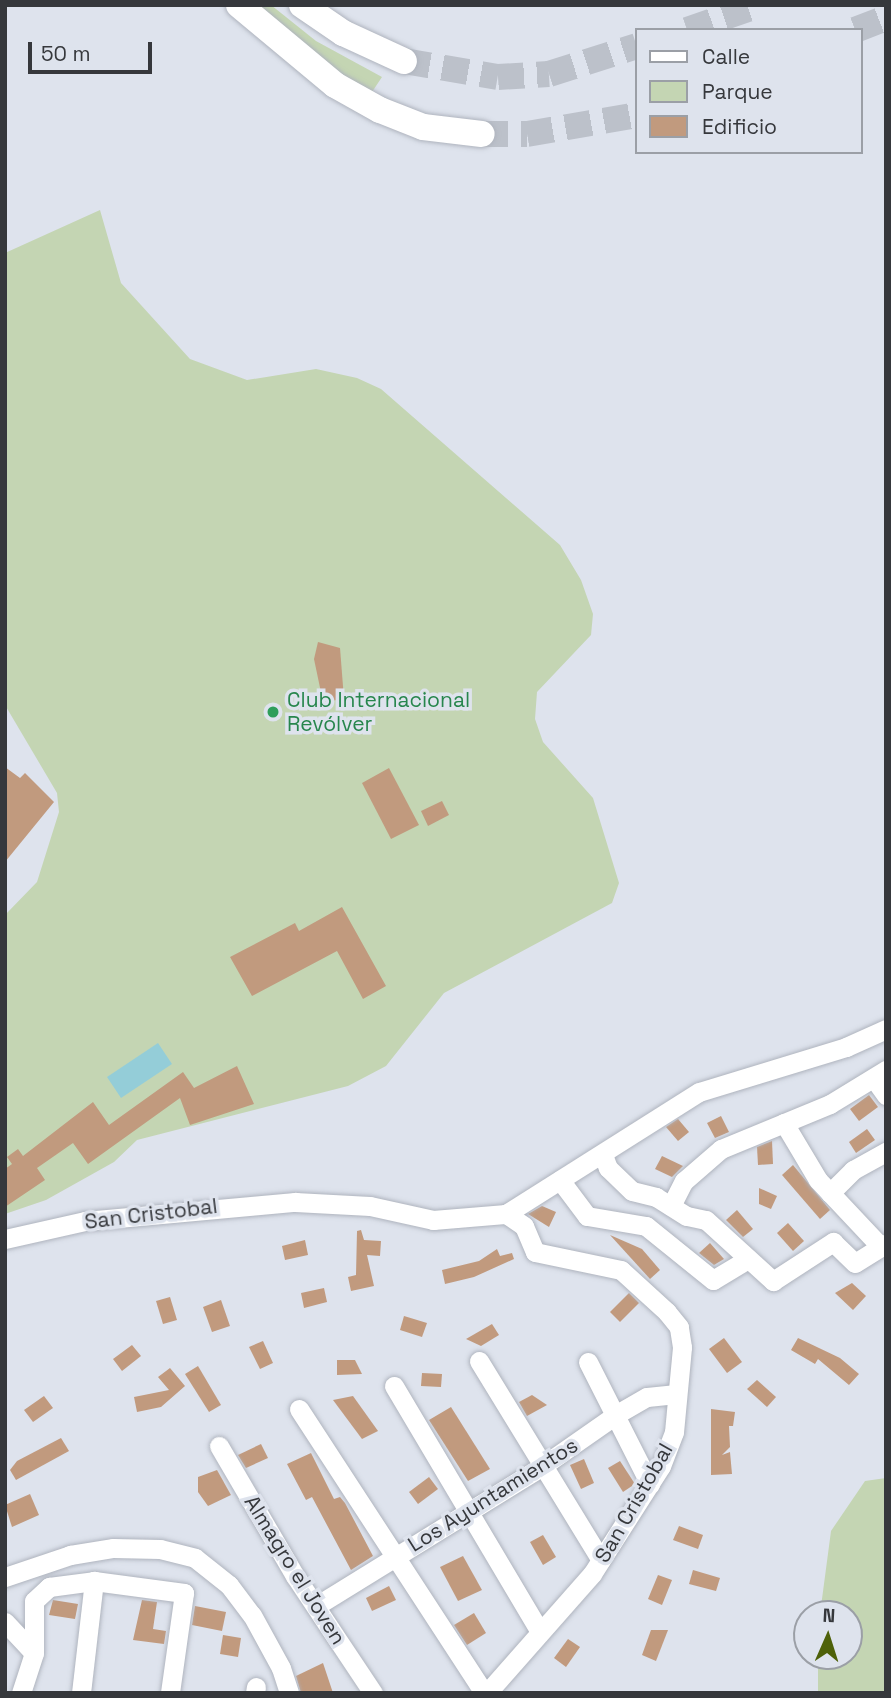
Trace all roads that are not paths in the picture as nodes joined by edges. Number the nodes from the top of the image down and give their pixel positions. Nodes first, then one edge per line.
1 (239, 5) edge
2 (302, 5) edge
3 (404, 61) tunnel mouth
4 (482, 134) tunnel mouth
5 (886, 1029) edge
6 (882, 1082) edge
7 (784, 1123) junction
8 (886, 1152) edge
9 (603, 1155) junction
10 (560, 1180) junction
11 (632, 1191) junction
12 (830, 1193) junction
13 (671, 1206) junction
14 (506, 1214) junction
15 (615, 1223) junction
16 (5, 1239) edge
17 (883, 1245) edge
18 (748, 1259) junction
19 (479, 1362) dead end
20 (588, 1362) dead end
21 (394, 1386) dead end
22 (674, 1394) junction
23 (299, 1409) dead end
24 (617, 1414) junction
25 (219, 1446) dead end
26 (541, 1467) junction
27 (650, 1484) junction
28 (469, 1510) junction
29 (397, 1556) junction
30 (601, 1560) junction
31 (5, 1577) edge
32 (94, 1581) junction
33 (316, 1606) junction
34 (5, 1622) edge
35 (540, 1632) junction
36 (34, 1653) junction
37 (21, 1693) edge
38 (81, 1693) edge
39 (170, 1693) edge
40 (289, 1693) edge
41 (373, 1693) edge
42 (485, 1693) edge

1 - 4 main road
2 - 3 main road
5 - 9 street, San Cristobal
6 - 7 street
7 - 12 street
7 - 13 street
8 - 12 street
9 - 10 street, San Cristobal
9 - 11 street
10 - 14 street, San Cristobal
10 - 15 street
11 - 13 street
11 - 15 street
12 - 17 street
13 - 18 street
14 - 16 street, San Cristobal
14 - 22 street, San Cristobal
15 - 18 street
17 - 18 street
19 - 26 street
20 - 24 street
21 - 28 street
22 - 24 street, Los Ayuntamientos
22 - 27 street, San Cristobal
23 - 29 street
24 - 26 street, Los Ayuntamientos
24 - 27 street
25 - 33 street, Almagro el Joven
26 - 28 street, Los Ayuntamientos
26 - 30 street
27 - 30 street, San Cristobal
28 - 29 street, Los Ayuntamientos
28 - 35 street
29 - 33 street, Los Ayuntamientos
29 - 42 street
30 - 35 street, San Cristobal
31 - 40 street
32 - 36 street
32 - 38 street
32 - 39 street
33 - 41 street, Almagro el Joven
34 - 36 street
35 - 42 street, San Cristobal
36 - 37 street

